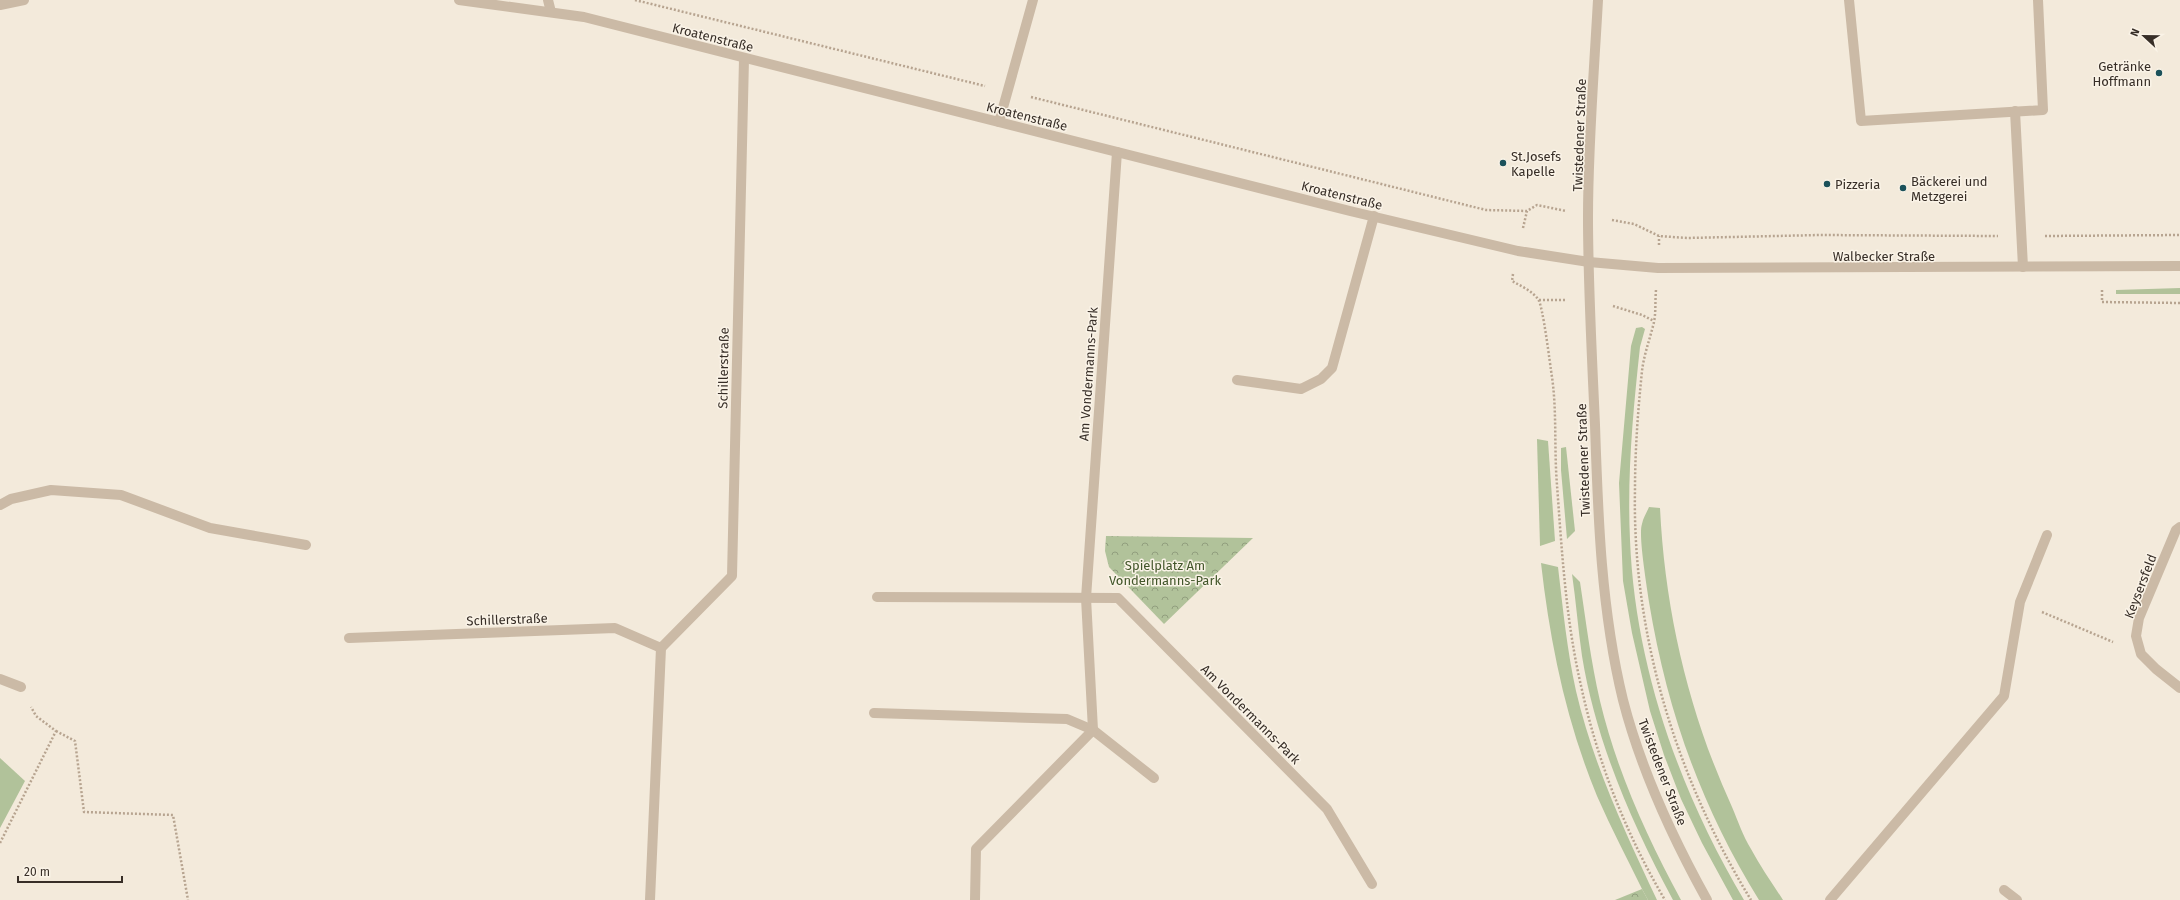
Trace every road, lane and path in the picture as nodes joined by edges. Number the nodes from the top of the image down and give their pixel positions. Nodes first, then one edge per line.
1 (24, 0) edge
2 (459, 0) edge
3 (548, 0) edge
4 (635, 0) edge
5 (1033, 0) edge
6 (1598, 0) edge
7 (1850, 0) edge
8 (2038, 0) edge
9 (0, 5) edge
10 (552, 12) junction
11 (744, 59) junction
12 (1008, 91) junction
13 (2015, 111) junction
14 (999, 122) junction
15 (1116, 152) junction
16 (1526, 210) junction
17 (1588, 215) junction
18 (1374, 216) junction
19 (2180, 235) edge
20 (1659, 236) junction
21 (2021, 236) junction
22 (1518, 251) junction
23 (1589, 262) junction
24 (2180, 266) edge
25 (2023, 267) junction
26 (1658, 268) junction
27 (2102, 302) dead end
28 (2180, 303) edge
29 (1237, 380) dead end
30 (0, 505) edge
31 (2180, 527) edge
32 (2047, 535) dead end
33 (306, 545) dead end
34 (876, 596) dead end
35 (1086, 598) junction
36 (2020, 602) junction
37 (349, 638) dead end
38 (661, 648) junction
39 (2141, 654) junction
40 (0, 679) edge
41 (21, 687) joint
42 (2180, 688) edge
43 (874, 713) dead end
44 (1093, 730) junction
45 (56, 731) junction
46 (1154, 778) dead end
47 (0, 843) edge
48 (1372, 884) dead end
49 (2004, 890) dead end
50 (188, 900) edge
51 (650, 900) edge
52 (975, 900) edge
53 (1665, 900) edge
54 (1706, 900) edge
55 (1751, 900) edge
56 (1830, 900) edge
57 (2017, 900) edge

1 - 9 street
2 - 10 street, Kroatenstraße
3 - 10 street
4 - 12 path
5 - 12 street
6 - 17 street, Twistedener Straße
7 - 13 street
8 - 13 street
10 - 11 street, Kroatenstraße
11 - 14 street, Kroatenstraße
11 - 38 street, Schillerstraße
12 - 14 street
12 - 16 path
13 - 21 street
14 - 15 street, Kroatenstraße
15 - 18 street, Kroatenstraße
15 - 35 street, Am Vondermanns-Park
16 - 17 path
16 - 22 path
17 - 20 path
17 - 23 street, Twistedener Straße
18 - 22 street, Kroatenstraße
18 - 29 street
19 - 21 path
20 - 21 path
20 - 26 path
21 - 25 street
22 - 23 street, Kroatenstraße
22 - 53 path
23 - 26 street, Walbecker Straße
23 - 54 street, Twistedener Straße
24 - 25 street, Walbecker Straße
25 - 26 street, Walbecker Straße
26 - 55 path
27 - 28 path
30 - 33 street
31 - 39 street, Keysersfeld
32 - 36 street
34 - 35 street, Am Vondermanns-Park
35 - 44 street, Am Vondermanns-Park
35 - 48 street, Am Vondermanns-Park
36 - 39 path
36 - 56 street
37 - 38 street, Schillerstraße
38 - 51 street
39 - 42 street
40 - 41 street
41 - 45 path
43 - 44 street
44 - 46 street
44 - 52 street
45 - 47 path
45 - 50 path
49 - 57 street

